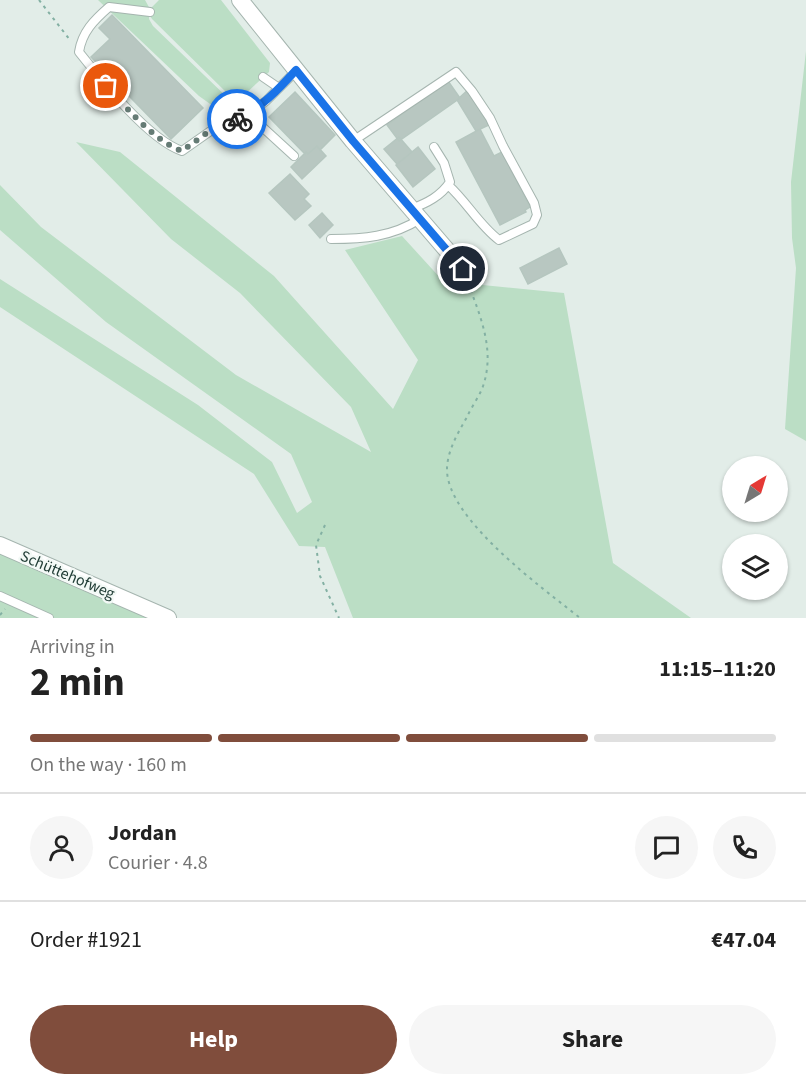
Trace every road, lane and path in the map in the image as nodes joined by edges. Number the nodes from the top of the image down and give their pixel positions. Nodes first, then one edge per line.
1 (39, 0) edge
2 (240, 0) edge
3 (150, 12) dead end
4 (79, 52) junction
5 (296, 70) junction
6 (263, 77) dead end
7 (279, 88) junction
8 (251, 112) junction
9 (353, 141) junction
10 (434, 147) dead end
11 (294, 156) dead end
12 (448, 185) junction
13 (415, 214) junction
14 (331, 239) dead end
15 (463, 269) joint
16 (325, 525) dead end
17 (0, 545) edge
18 (0, 596) edge
19 (48, 618) edge
20 (168, 618) edge
21 (339, 618) edge
22 (580, 618) edge

1 - 4 path
2 - 5 street
3 - 4 lane
4 - 8 lane
5 - 7 lane
5 - 9 street
6 - 7 lane
7 - 8 lane
8 - 11 lane
9 - 12 lane
9 - 13 street
10 - 12 lane
12 - 13 lane
13 - 14 lane
13 - 15 street
15 - 22 path
16 - 21 path
17 - 20 street, Schüttehofweg
18 - 19 lane

